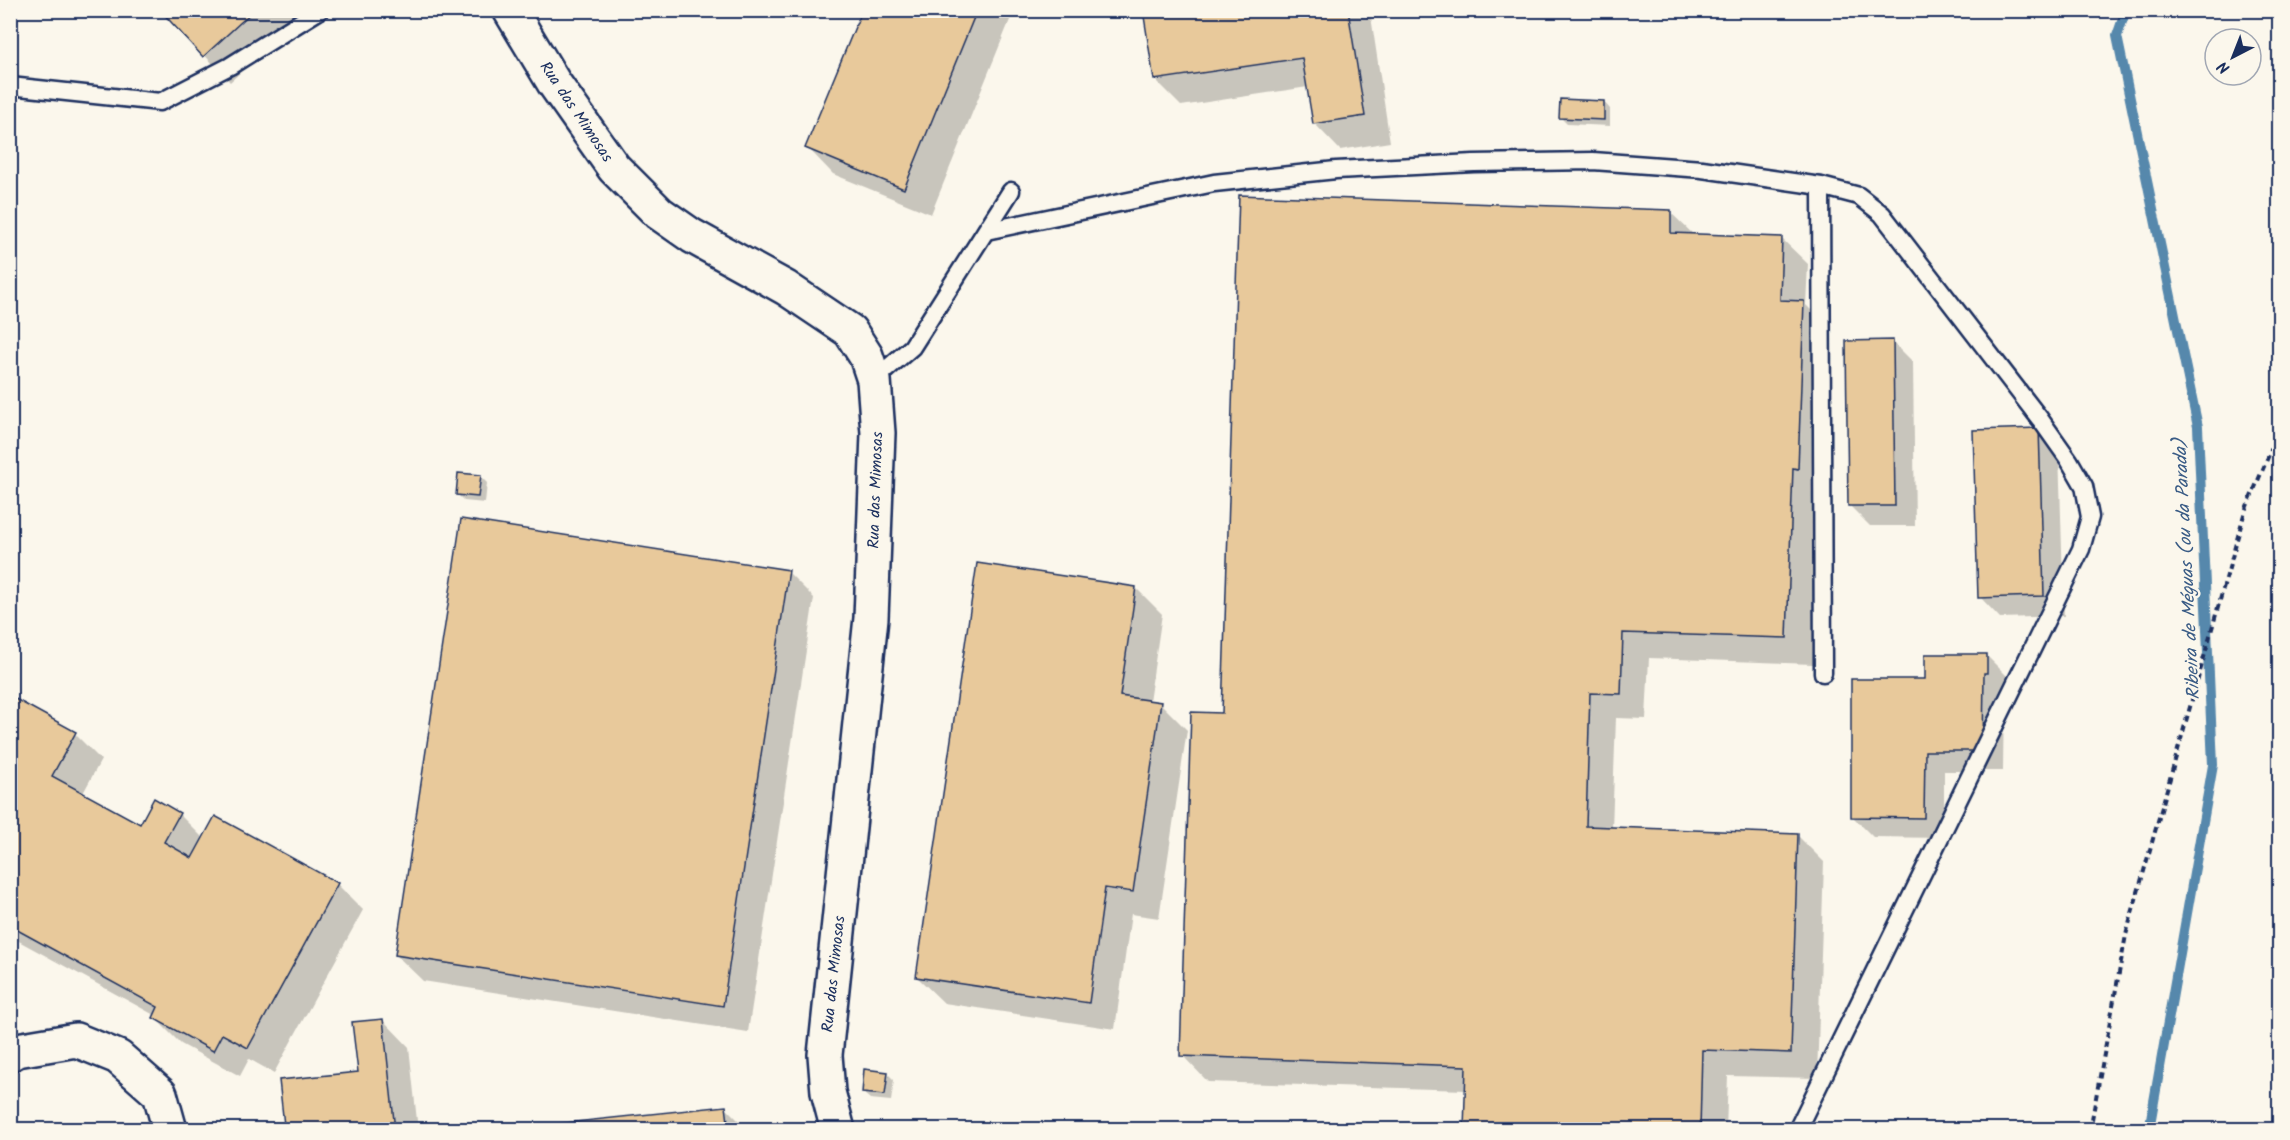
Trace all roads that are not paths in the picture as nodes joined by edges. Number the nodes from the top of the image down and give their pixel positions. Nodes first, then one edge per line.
1 (320, 10) edge
2 (510, 10) edge
3 (10, 86) edge
4 (1821, 186) junction
5 (1011, 191) dead end
6 (986, 231) junction
7 (874, 380) junction
8 (1823, 673) dead end
9 (10, 1054) edge
10 (170, 1130) edge
11 (838, 1130) edge
12 (1797, 1130) edge

1 - 3 lane
2 - 7 street, Rua das Mimosas
4 - 6 lane
4 - 8 lane
4 - 12 lane
5 - 6 lane
6 - 7 lane
7 - 11 street, Rua das Mimosas
9 - 10 street

